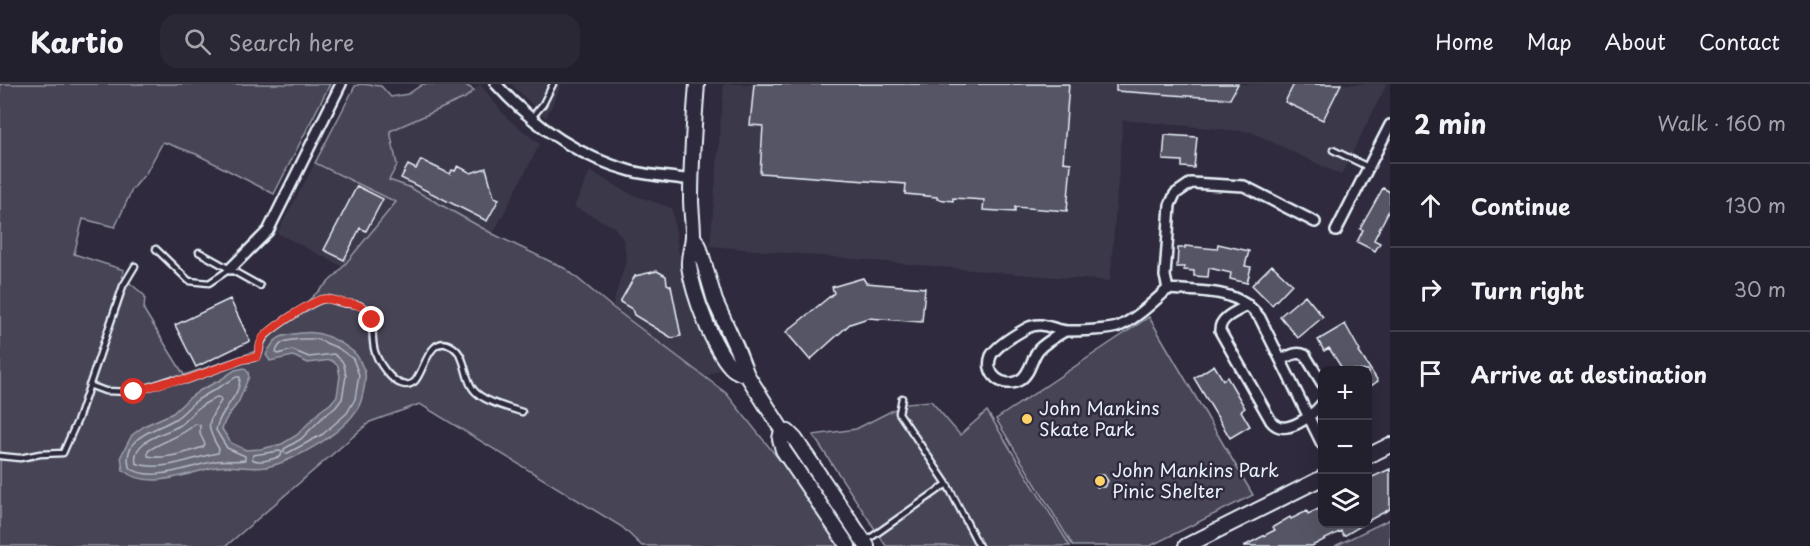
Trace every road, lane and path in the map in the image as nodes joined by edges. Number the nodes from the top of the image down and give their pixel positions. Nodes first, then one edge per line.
1 (341, 84) edge
2 (496, 84) edge
3 (553, 84) edge
4 (697, 84) edge
5 (530, 119) junction
6 (1390, 125) edge
7 (1333, 150) dead end
8 (1368, 168) junction
9 (691, 180) junction
10 (1315, 222) dead end
11 (1336, 231) dead end
12 (156, 249) dead end
13 (199, 252) dead end
14 (135, 266) dead end
15 (230, 269) junction
16 (260, 286) dead end
17 (1168, 289) junction
18 (1248, 304) junction
19 (1065, 331) junction
20 (1281, 360) junction
21 (1318, 375) edge
22 (89, 385) junction
23 (902, 398) dead end
24 (1318, 408) edge
25 (522, 412) dead end
26 (1309, 416) junction
27 (782, 430) junction
28 (1318, 434) edge
29 (1390, 445) edge
30 (1372, 454) edge
31 (0, 456) edge
32 (1318, 480) edge
33 (947, 484) junction
34 (866, 544) edge
35 (848, 546) edge
36 (979, 546) edge
37 (1186, 546) edge

1 - 15 street
2 - 5 street
3 - 5 lane
4 - 9 street
5 - 9 street
6 - 8 street
7 - 8 lane
8 - 11 street
9 - 27 street
10 - 17 street
12 - 15 lane
13 - 15 lane
14 - 22 lane
15 - 16 lane
17 - 18 street
17 - 19 street
18 - 20 street
18 - 26 street
19 - 19 street
20 - 21 street
20 - 26 street
22 - 25 lane
22 - 31 lane
23 - 33 lane
24 - 26 street
26 - 28 street
27 - 34 street
27 - 35 street
29 - 30 street
32 - 37 street
33 - 34 lane
33 - 36 lane

